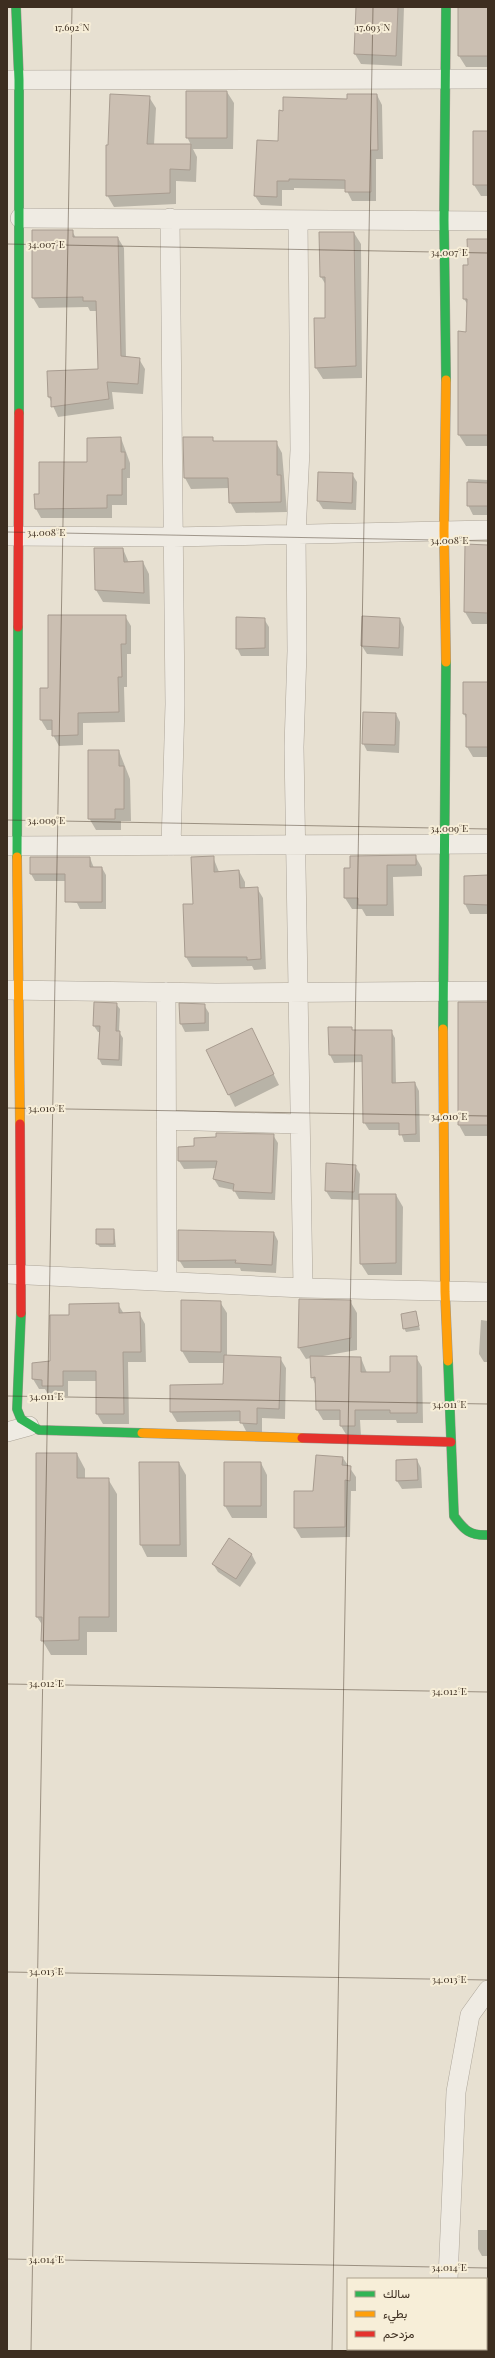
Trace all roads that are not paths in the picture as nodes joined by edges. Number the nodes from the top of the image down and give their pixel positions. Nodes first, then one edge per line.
1 (16, 7) edge
2 (446, 7) edge
3 (444, 79) junction
4 (488, 79) edge
5 (13, 80) edge
6 (13, 157) edge
7 (20, 218) junction
8 (170, 218) junction
9 (298, 220) junction
10 (444, 220) junction
11 (488, 220) edge
12 (14, 311) edge
13 (488, 530) edge
14 (444, 531) junction
15 (296, 534) junction
16 (14, 536) edge
17 (173, 537) junction
18 (446, 844) junction
19 (488, 844) edge
20 (296, 845) junction
21 (12, 846) edge
22 (171, 846) junction
23 (12, 990) edge
24 (488, 991) edge
25 (166, 992) junction
26 (298, 992) junction
27 (443, 992) junction
28 (166, 1120) junction
29 (300, 1124) junction
30 (14, 1274) edge
31 (167, 1282) junction
32 (303, 1288) junction
33 (445, 1292) junction
34 (488, 1292) edge
35 (29, 1426) junction
36 (7, 1432) edge
37 (451, 1442) junction
38 (488, 1535) edge
39 (488, 1990) edge
40 (448, 2278) edge

1 - 5 street
2 - 3 street
3 - 4 street
3 - 5 street
3 - 10 street
5 - 6 street
6 - 7 street
7 - 8 street
7 - 12 street
8 - 9 street
8 - 17 street
9 - 10 street
9 - 15 street
10 - 11 street
10 - 14 street
12 - 16 street
13 - 14 street
14 - 15 street
14 - 18 street
15 - 17 street
15 - 20 street
16 - 17 street
16 - 21 street
17 - 22 street
18 - 19 street
18 - 20 street
18 - 27 street
20 - 22 street
20 - 26 street
21 - 22 street
21 - 23 street
23 - 25 street
23 - 30 street
24 - 27 street
25 - 26 street
25 - 28 street
26 - 27 street
26 - 29 street
27 - 33 street
28 - 29 street
28 - 31 street
29 - 32 street
30 - 31 street
30 - 35 street
31 - 32 street
32 - 33 street
33 - 34 street
33 - 37 street
35 - 36 street
35 - 37 street
37 - 38 street
39 - 40 street

